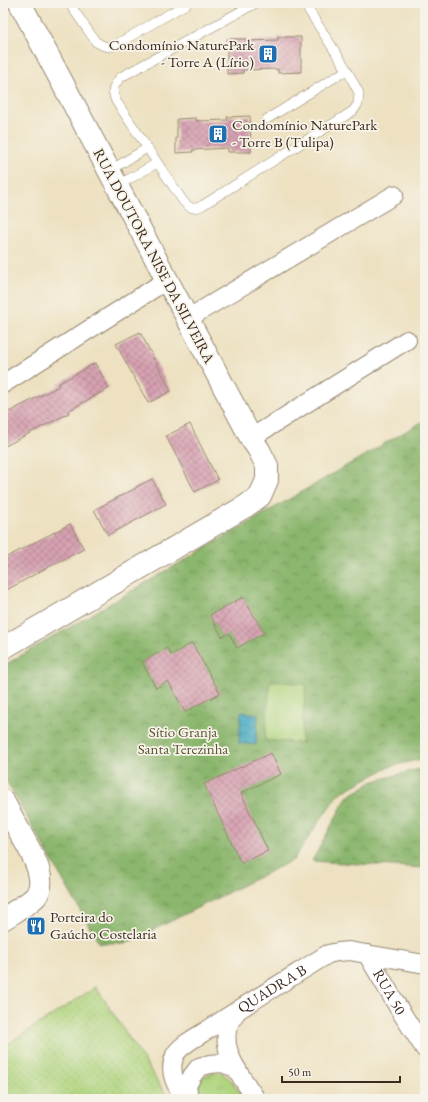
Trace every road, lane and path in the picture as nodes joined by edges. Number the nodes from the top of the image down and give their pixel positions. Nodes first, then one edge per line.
1 (20, 3) edge
2 (69, 3) edge
3 (188, 3) edge
4 (256, 3) edge
5 (304, 3) edge
6 (346, 70) junction
7 (267, 119) dead end
8 (147, 148) junction
9 (157, 163) junction
10 (113, 178) junction
11 (394, 195) dead end
12 (167, 280) junction
13 (187, 319) junction
14 (407, 340) dead end
15 (3, 384) edge
16 (251, 438) junction
17 (3, 648) edge
18 (3, 801) edge
19 (3, 918) edge
20 (367, 954) junction
21 (425, 964) edge
22 (237, 1010) junction
23 (425, 1049) edge
24 (237, 1070) junction
25 (186, 1099) edge
26 (189, 1099) edge
27 (256, 1099) edge

1 - 10 street, RUA DOUTORA NISE DA SILVEIRA
2 - 3 lane
4 - 8 lane
5 - 6 lane
6 - 7 lane
6 - 9 lane
8 - 9 lane
8 - 10 lane
9 - 10 lane
10 - 12 street, RUA DOUTORA NISE DA SILVEIRA
11 - 13 street
12 - 13 street, RUA DOUTORA NISE DA SILVEIRA
12 - 15 street
13 - 16 street, RUA DOUTORA NISE DA SILVEIRA
14 - 16 street
16 - 17 street, RUA DOUTORA NISE DA SILVEIRA
18 - 19 street
20 - 21 street, QUADRA B
20 - 22 street, QUADRA B
20 - 23 street, RUA 50
22 - 24 street, QUADRA B
22 - 25 street
24 - 26 street
24 - 27 street, QUADRA B

